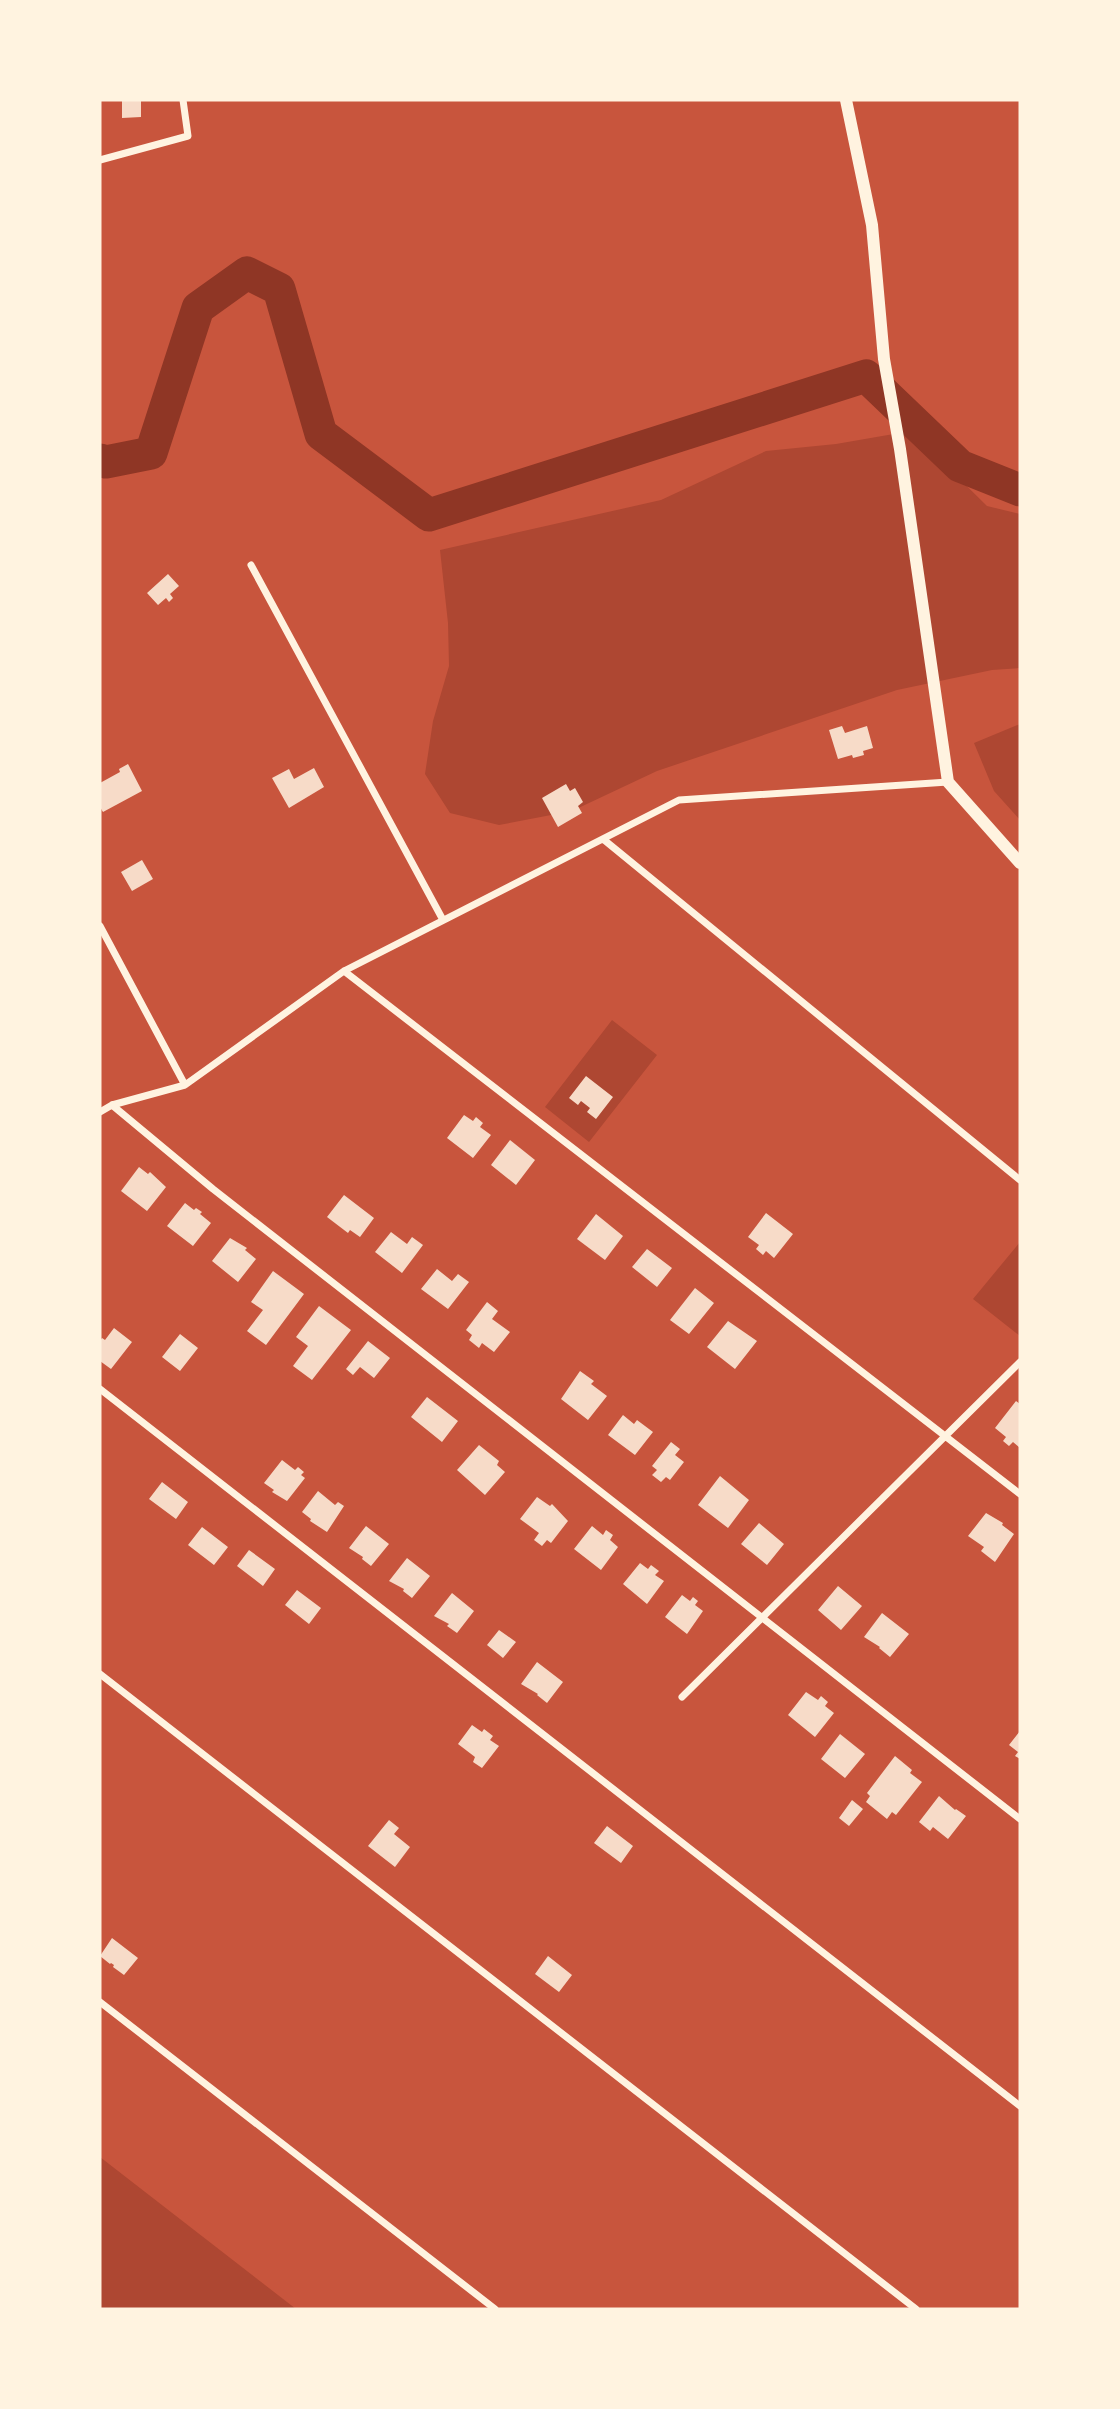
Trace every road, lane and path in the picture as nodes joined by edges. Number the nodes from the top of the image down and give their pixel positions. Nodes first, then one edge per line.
1 (183, 100) edge
2 (846, 100) edge
3 (100, 160) edge
4 (251, 565) dead end
5 (948, 782) junction
6 (603, 839) junction
7 (1020, 863) edge
8 (443, 920) junction
9 (100, 926) edge
10 (344, 971) junction
11 (185, 1085) junction
12 (112, 1105) junction
13 (100, 1112) edge
14 (1020, 1180) edge
15 (1020, 1362) edge
16 (100, 1389) edge
17 (944, 1435) junction
18 (1020, 1494) edge
19 (761, 1617) junction
20 (100, 1674) edge
21 (682, 1697) dead end
22 (1020, 1819) edge
23 (100, 2002) edge
24 (1020, 2106) edge
25 (495, 2309) edge
26 (916, 2309) edge

1 - 3 street
2 - 5 street
4 - 8 street
5 - 6 street
5 - 7 street
6 - 8 street
6 - 14 street
8 - 10 street
9 - 11 street
10 - 11 street
10 - 17 street
11 - 12 street
12 - 13 street
12 - 19 street
15 - 17 street
16 - 24 street
17 - 18 street
17 - 19 street
19 - 21 street
19 - 22 street
20 - 26 street
23 - 25 street

